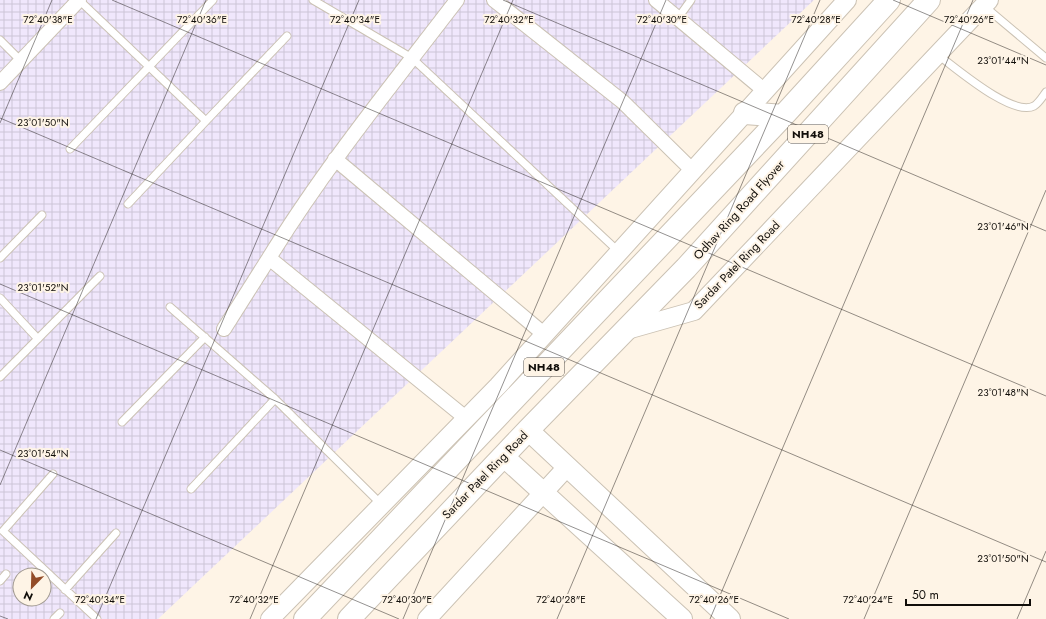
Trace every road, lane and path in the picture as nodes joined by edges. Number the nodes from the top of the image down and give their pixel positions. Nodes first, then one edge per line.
1 (79, 0) edge
2 (213, 0) edge
3 (313, 0) edge
4 (457, 0) edge
5 (494, 0) edge
6 (656, 0) edge
7 (692, 0) edge
8 (889, 0) edge
9 (929, 0) edge
10 (844, 1) edge
11 (987, 3) edge
12 (678, 18) junction
13 (287, 36) dead end
14 (0, 40) edge
15 (938, 55) junction
16 (412, 58) junction
17 (1046, 58) edge
18 (21, 61) junction
19 (150, 66) junction
20 (0, 83) edge
21 (765, 91) junction
22 (1046, 92) edge
23 (745, 113) junction
24 (783, 116) junction
25 (206, 121) junction
26 (70, 149) dead end
27 (335, 159) junction
28 (692, 171) junction
29 (128, 204) dead end
30 (42, 215) dead end
31 (619, 252) junction
32 (0, 258) edge
33 (269, 258) junction
34 (100, 276) dead end
35 (0, 298) edge
36 (170, 307) dead end
37 (224, 329) dead end
38 (627, 330) junction
39 (545, 335) junction
40 (205, 337) junction
41 (38, 339) junction
42 (0, 377) edge
43 (276, 399) junction
44 (467, 419) junction
45 (122, 422) dead end
46 (528, 430) junction
47 (503, 456) junction
48 (567, 467) junction
49 (53, 474) dead end
50 (191, 489) dead end
51 (544, 493) junction
52 (382, 505) junction
53 (116, 533) dead end
54 (6, 574) dead end
55 (0, 581) edge
56 (65, 590) junction
57 (60, 613) dead end
58 (54, 619) edge
59 (97, 619) edge
60 (270, 619) edge
61 (305, 619) edge
62 (349, 619) edge
63 (427, 619) edge
64 (682, 619) edge
65 (730, 619) edge

1 - 18 street
1 - 19 lane
2 - 19 lane
3 - 16 lane
4 - 16 street
5 - 28 street
6 - 12 street
7 - 12 lane
8 - 24 highway, NH48
9 - 38 highway, Odhav Ring Road Flyover / NH48
10 - 21 street
11 - 15 street, Sardar Patel Ring Road
11 - 17 lane
12 - 21 street
13 - 25 lane
14 - 18 lane
15 - 22 lane
15 - 38 street, Sardar Patel Ring Road
16 - 27 street
16 - 31 lane
18 - 20 street
19 - 25 lane
19 - 26 lane
21 - 23 street
23 - 24 highway
23 - 28 street
24 - 61 highway, NH48
25 - 29 lane
27 - 33 street
27 - 39 street
28 - 31 street
30 - 32 lane
31 - 39 street
33 - 37 street
33 - 44 street
34 - 41 lane
35 - 41 lane
36 - 40 lane
38 - 46 highway, Sardar Patel Ring Road / NH48
39 - 44 street
40 - 43 lane
40 - 45 lane
41 - 42 lane
43 - 50 lane
43 - 52 lane
44 - 52 street
46 - 47 highway, Sardar Patel Ring Road / NH48
46 - 48 main road
47 - 51 main road
47 - 62 highway, Sardar Patel Ring Road / NH48
48 - 51 street
48 - 65 main road
49 - 56 lane
51 - 63 street
51 - 64 main road
52 - 60 street
53 - 56 lane
54 - 55 lane
56 - 59 lane
57 - 58 lane

